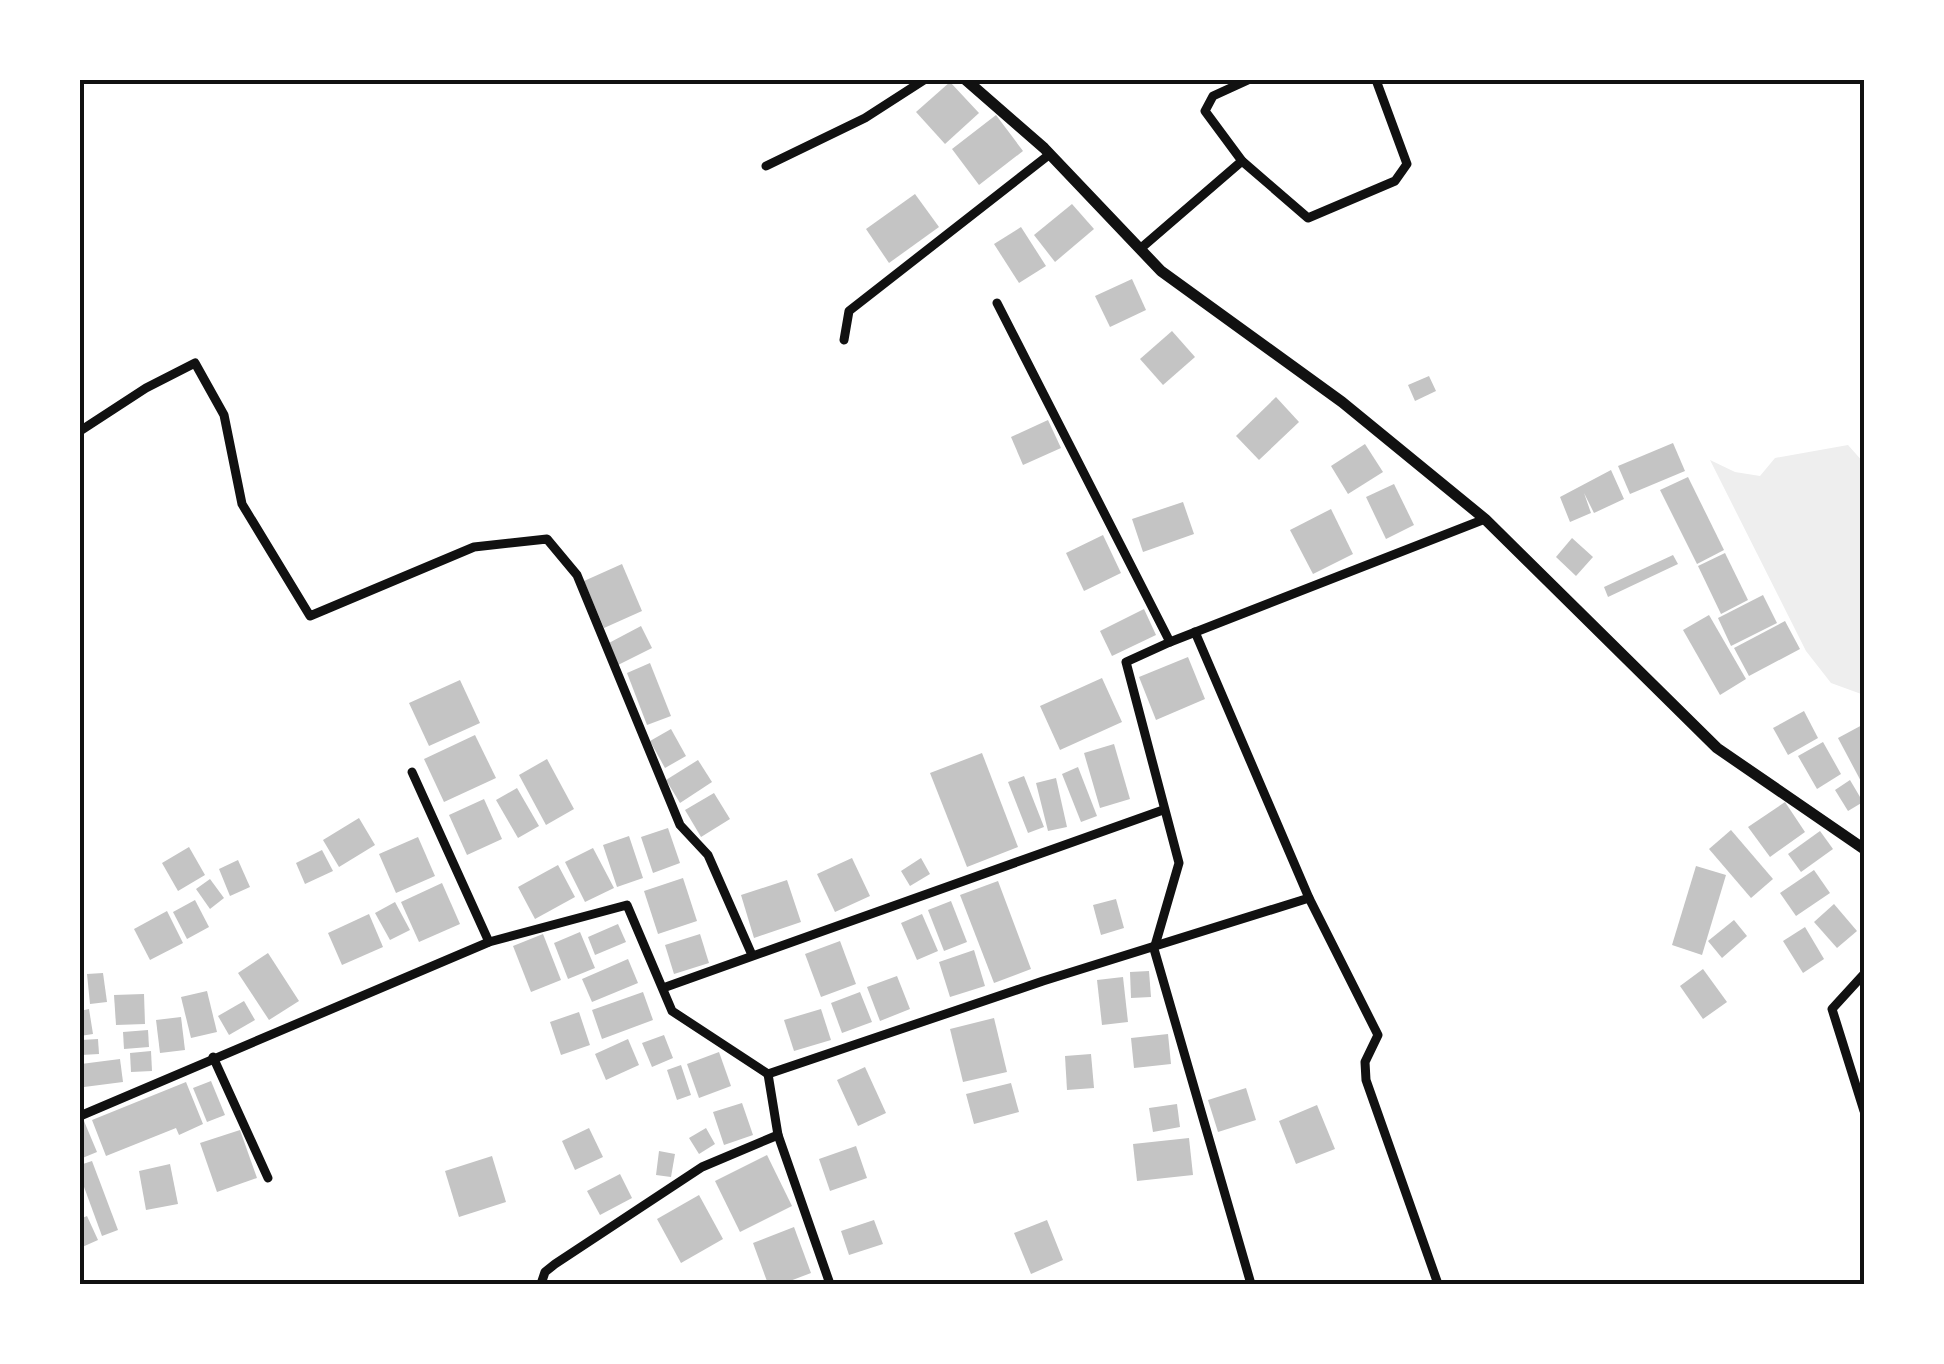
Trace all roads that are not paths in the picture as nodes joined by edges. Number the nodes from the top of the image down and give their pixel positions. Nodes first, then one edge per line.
1 (924, 80) edge
2 (968, 80) edge
3 (1248, 80) edge
4 (1376, 80) edge
5 (1050, 154) junction
6 (1242, 162) junction
7 (766, 166) dead end
8 (1140, 249) junction
9 (997, 303) dead end
10 (844, 340) dead end
11 (80, 431) edge
12 (1485, 519) junction
13 (1195, 632) junction
14 (1170, 642) junction
15 (412, 772) dead end
16 (1163, 810) junction
17 (1864, 849) edge
18 (1309, 898) junction
19 (490, 942) junction
20 (1154, 949) junction
21 (752, 954) junction
22 (1864, 974) edge
23 (663, 988) junction
24 (214, 1057) junction
25 (768, 1074) junction
26 (1864, 1112) edge
27 (80, 1116) edge
28 (778, 1135) junction
29 (268, 1178) dead end
30 (541, 1284) edge
31 (830, 1284) edge
32 (1251, 1284) edge
33 (1438, 1284) edge

1 - 7 street
2 - 5 street
3 - 6 street
4 - 6 street
5 - 8 street
5 - 10 street
6 - 8 street
8 - 12 street
9 - 14 street
11 - 21 street
12 - 13 street
12 - 17 street
13 - 14 street
13 - 18 street
14 - 16 street
15 - 19 street
16 - 20 street
16 - 21 street
18 - 20 street
18 - 33 street
19 - 23 street
19 - 24 street
20 - 25 street
20 - 32 street
21 - 23 street
22 - 26 street
23 - 25 street
24 - 27 street
24 - 29 street
25 - 28 street
28 - 30 street
28 - 31 street

